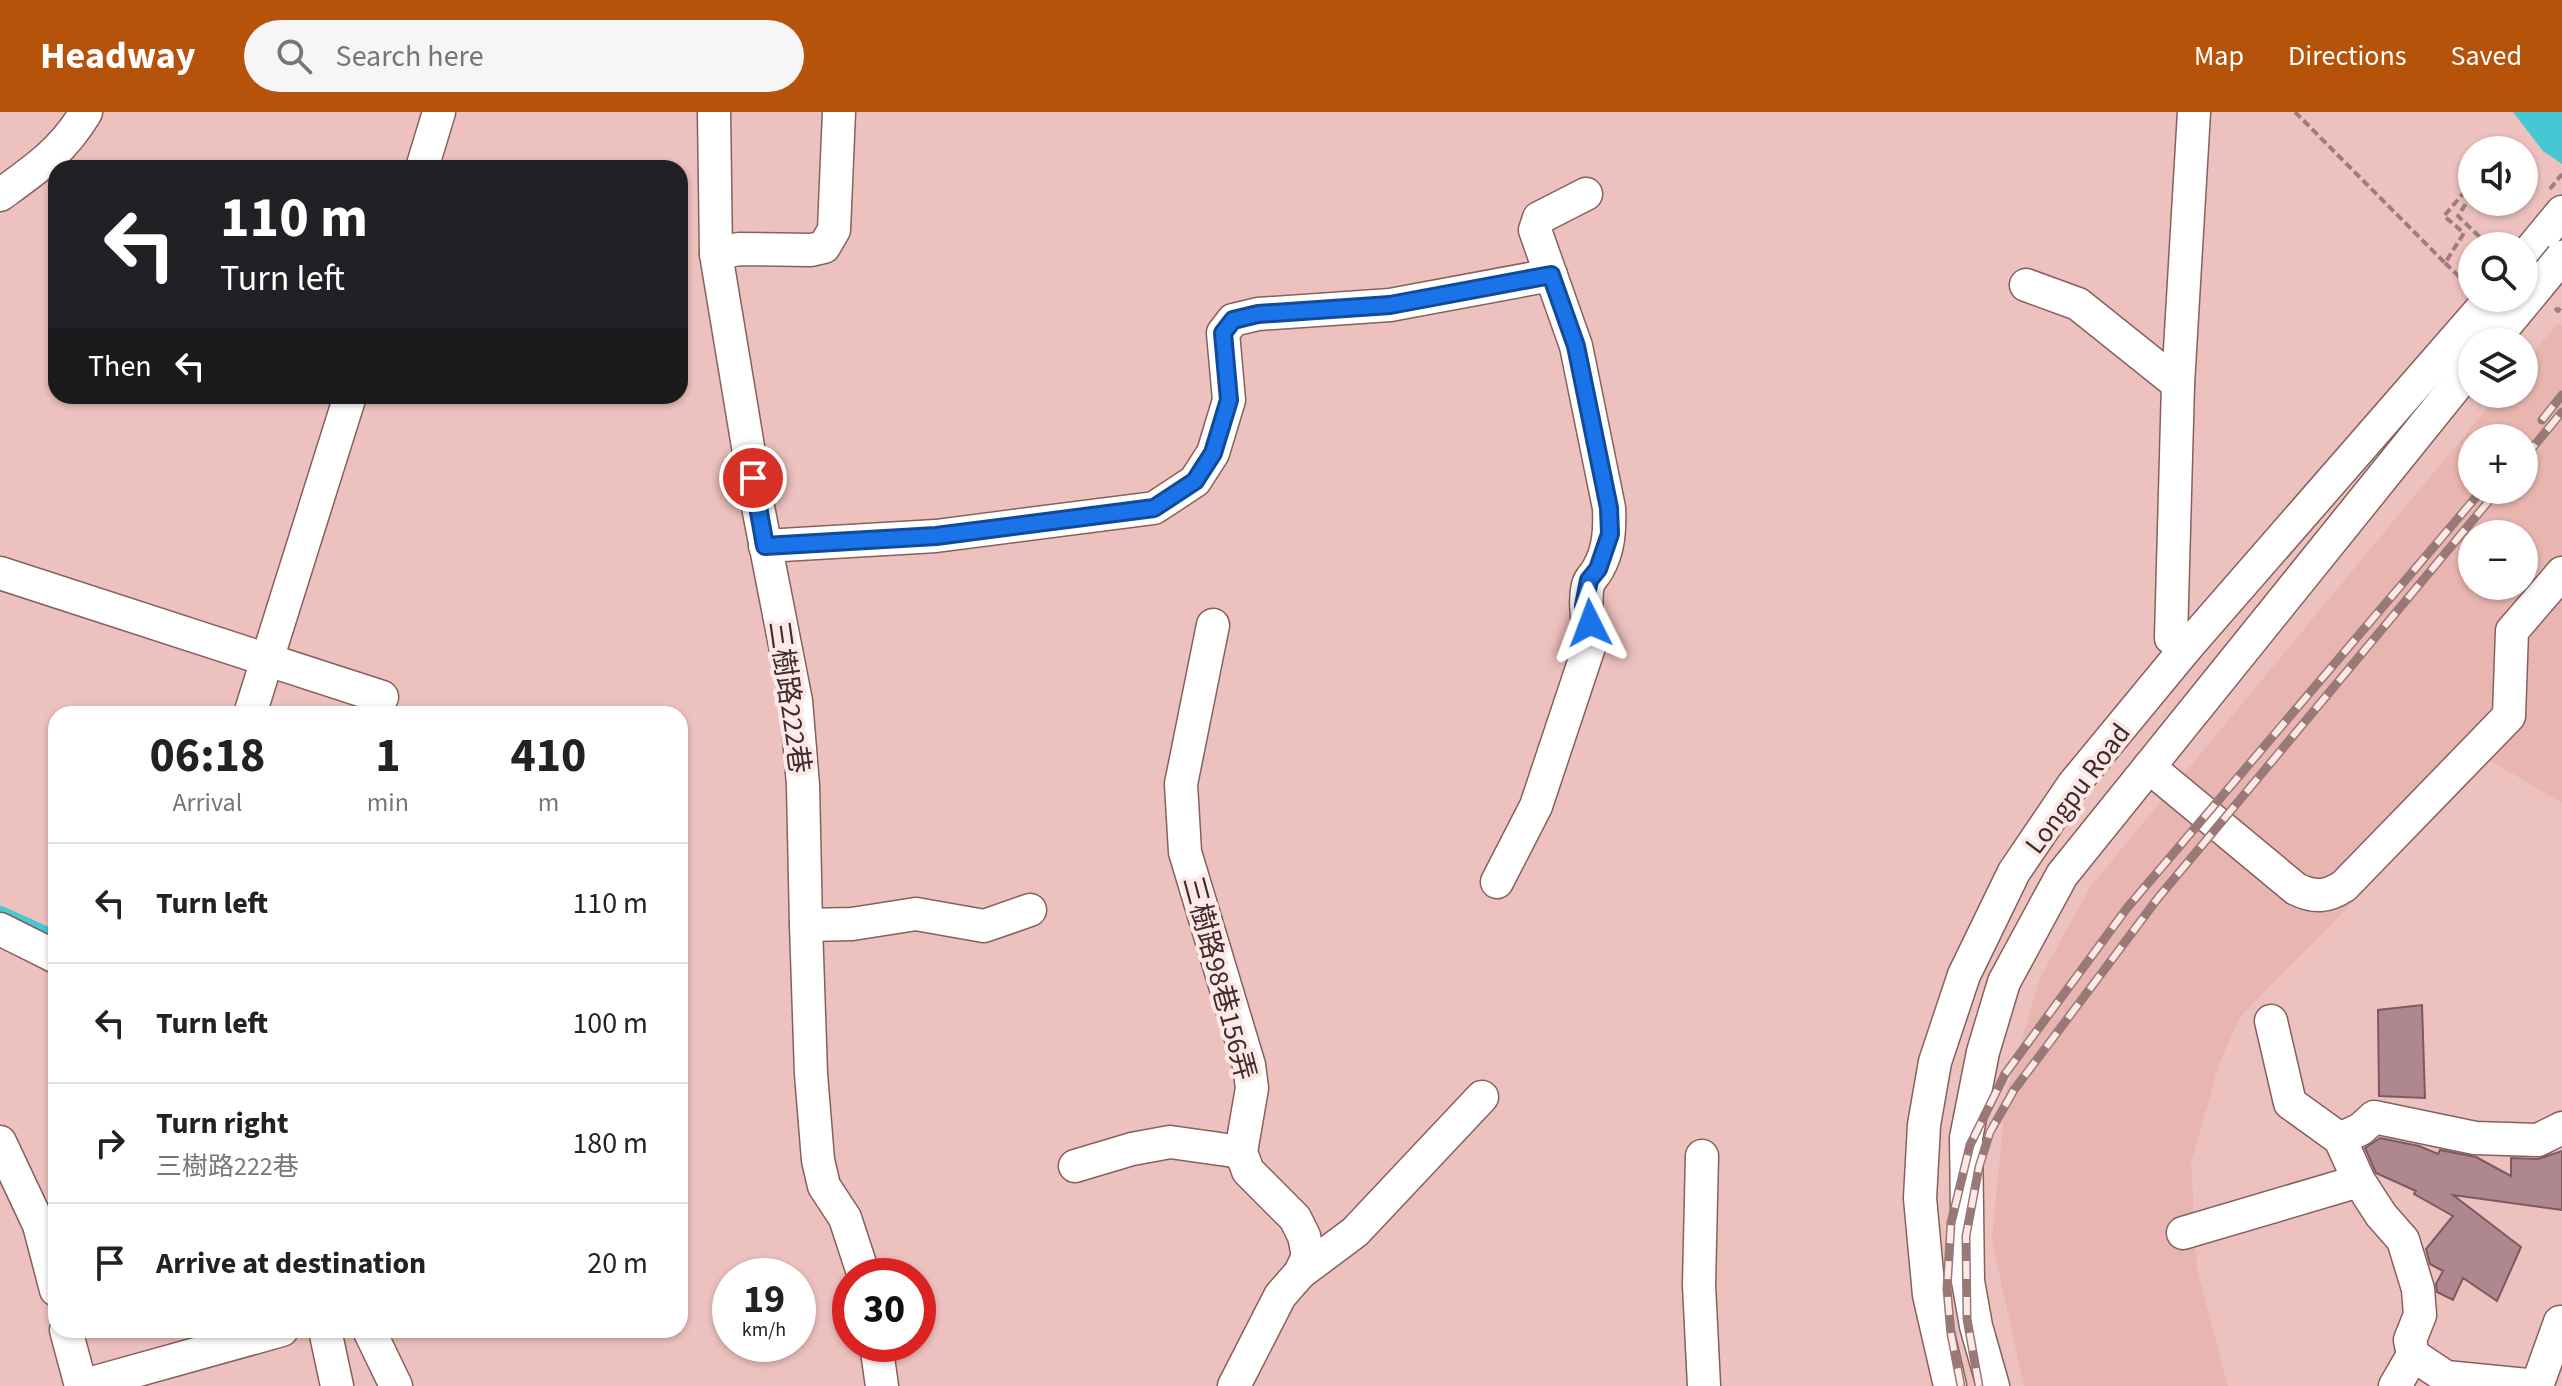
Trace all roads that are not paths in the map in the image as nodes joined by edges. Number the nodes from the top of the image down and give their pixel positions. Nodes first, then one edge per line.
1 (86, 112) edge
2 (439, 112) edge
3 (714, 112) edge
4 (839, 112) edge
5 (2194, 112) edge
6 (49, 160) edge
7 (424, 160) edge
8 (48, 161) edge
9 (1586, 194) dead end
10 (0, 195) edge
11 (2562, 212) edge
12 (2538, 241) edge
13 (716, 254) junction
14 (2562, 257) edge
15 (2538, 272) edge
16 (1551, 275) junction
17 (2026, 285) dead end
18 (2480, 312) edge
19 (2458, 383) edge
20 (2178, 384) junction
21 (347, 404) edge
22 (765, 546) junction
23 (0, 573) edge
24 (2562, 573) edge
25 (1213, 625) dead end
26 (2186, 648) junction
27 (267, 660) junction
28 (382, 697) dead end
29 (253, 706) edge
30 (2149, 767) junction
31 (1497, 882) dead end
32 (1030, 910) dead end
33 (806, 925) junction
34 (0, 929) edge
35 (48, 953) edge
36 (2271, 1021) dead end
37 (1482, 1097) dead end
38 (2562, 1128) edge
39 (2340, 1139) junction
40 (0, 1142) edge
41 (1241, 1152) junction
42 (1702, 1156) dead end
43 (1075, 1166) dead end
44 (2359, 1181) junction
45 (2183, 1233) dead end
46 (858, 1258) edge
47 (48, 1259) edge
48 (1300, 1273) junction
49 (2560, 1322) dead end
50 (68, 1338) edge
51 (253, 1338) edge
52 (327, 1338) edge
53 (373, 1338) edge
54 (2413, 1355) junction
55 (876, 1362) edge
56 (876, 1385) edge
57 (81, 1386) edge
58 (337, 1386) edge
59 (396, 1386) edge
60 (1234, 1386) edge
61 (1704, 1386) edge
62 (1950, 1386) edge
63 (1993, 1386) edge
64 (2395, 1386) edge
65 (2537, 1386) edge

1 - 6 street
2 - 7 street
3 - 13 street, 三樹路222巷
4 - 13 street
5 - 20 street
8 - 10 street
9 - 16 street
11 - 12 street
13 - 22 street, 三樹路222巷
14 - 15 street, bridge
16 - 22 street
16 - 31 street
17 - 20 street
18 - 26 street, Longpu Road
19 - 30 street, Longpu Road
20 - 26 street
21 - 27 street
22 - 33 street, 三樹路222巷
23 - 27 street
24 - 30 street
25 - 41 street, 三樹路98巷156弄
26 - 62 street, Longpu Road
27 - 28 street
27 - 29 street
30 - 63 street, Longpu Road
32 - 33 street
33 - 46 street, 三樹路222巷
34 - 35 street
36 - 39 street
37 - 48 street
38 - 39 street
39 - 44 street
40 - 47 street
41 - 43 street
41 - 48 street
42 - 61 street
44 - 45 street
44 - 54 street
48 - 60 street
49 - 65 street
50 - 57 street
51 - 57 street
52 - 58 street
53 - 59 street
54 - 64 street
54 - 65 street
55 - 56 street

